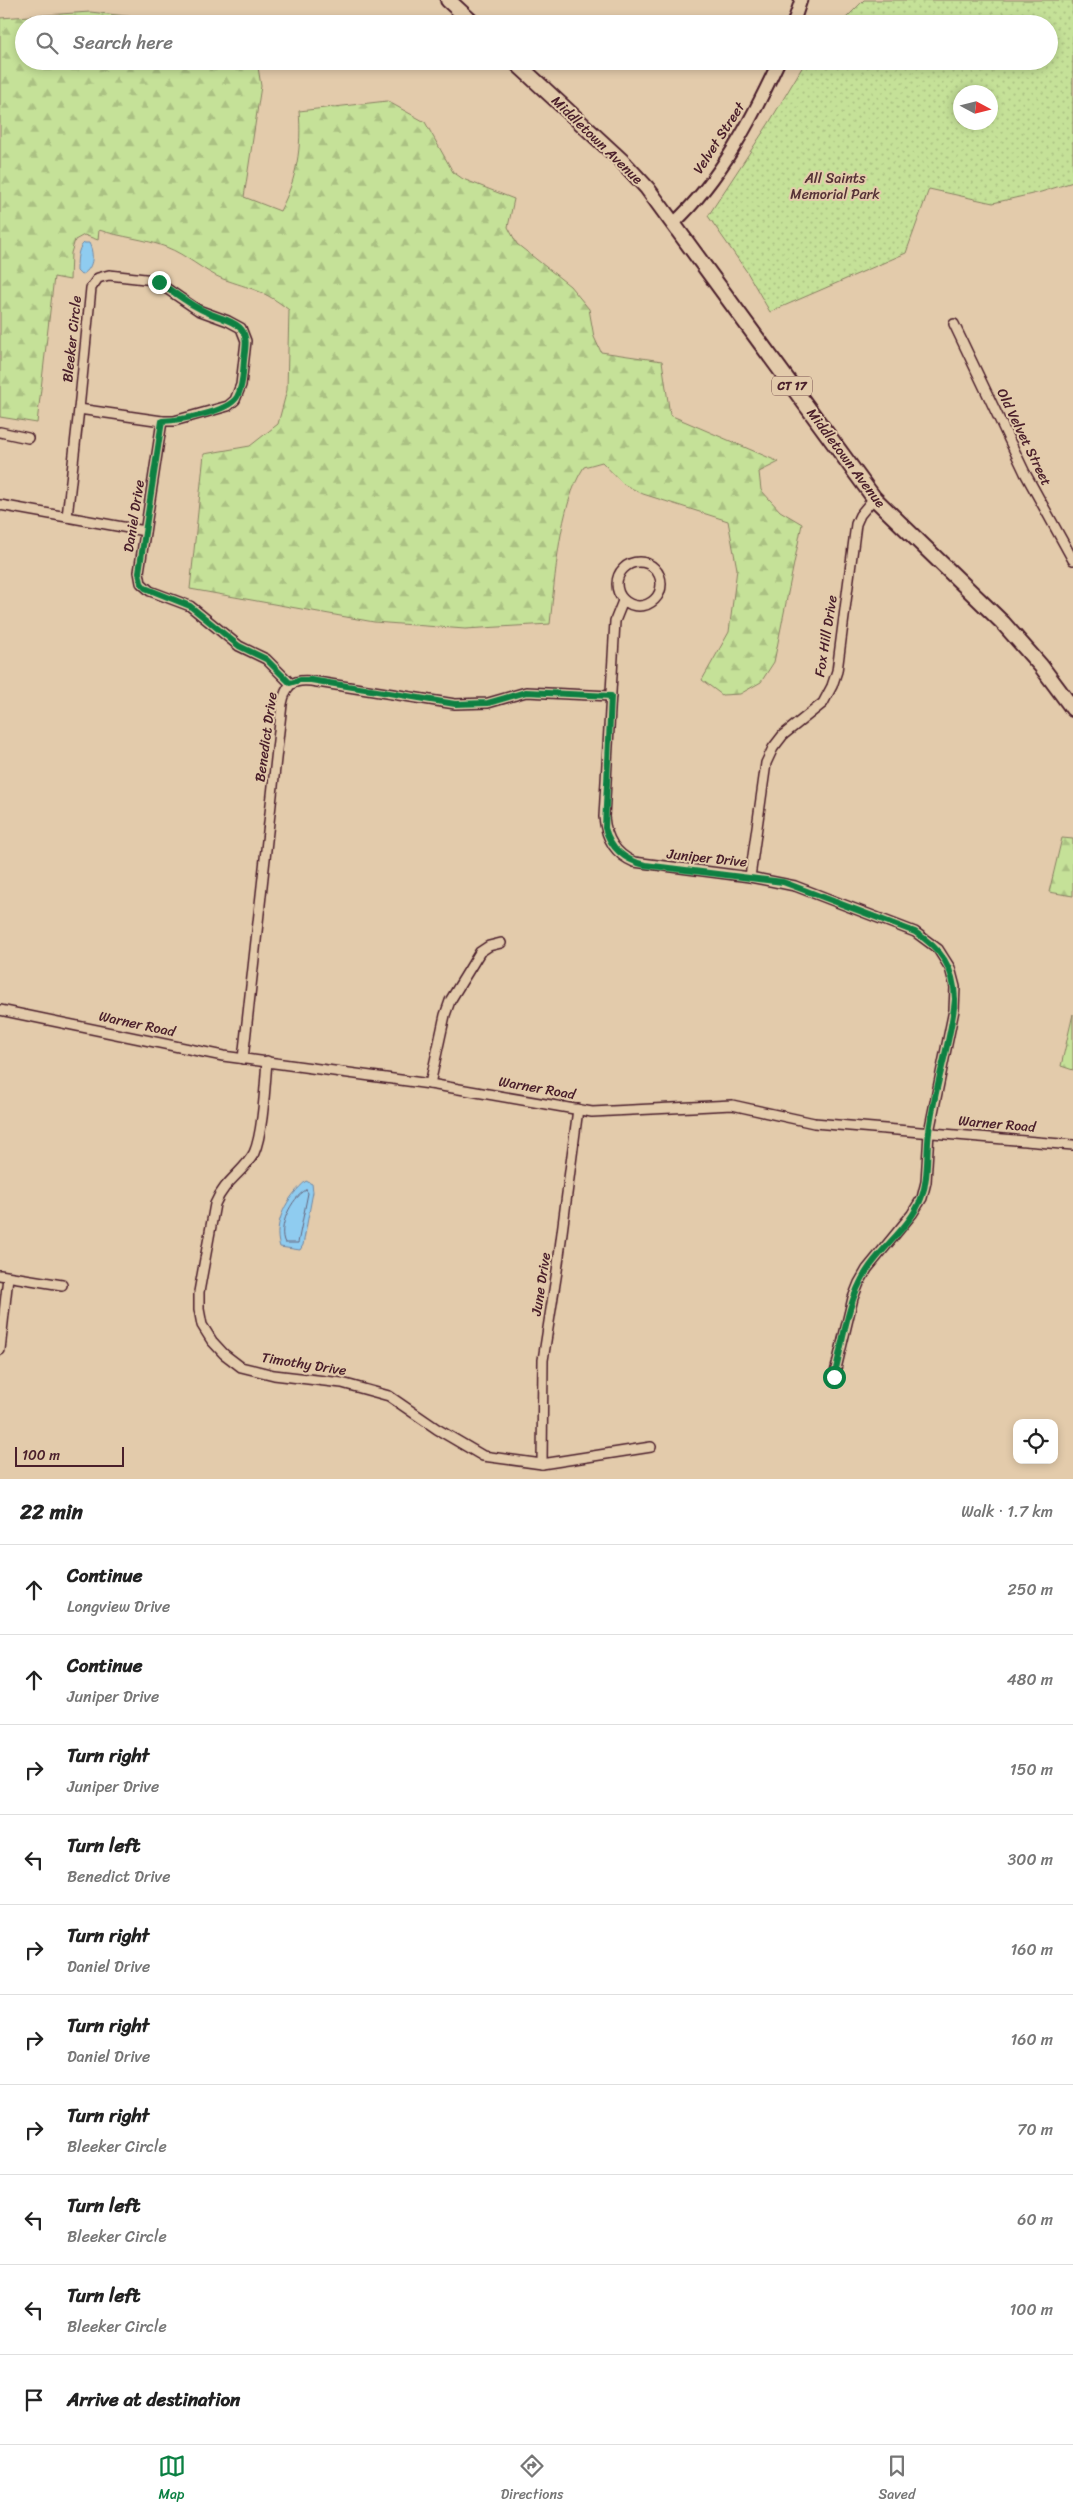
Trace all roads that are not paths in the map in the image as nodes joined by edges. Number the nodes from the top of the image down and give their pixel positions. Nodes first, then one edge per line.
1 (448, 0) edge
2 (801, 0) edge
3 (464, 15) edge
4 (796, 15) edge
5 (524, 70) edge
6 (774, 70) edge
7 (674, 223) junction
8 (954, 324) dead end
9 (78, 409) junction
10 (162, 421) junction
11 (0, 432) edge
12 (28, 438) dead end
13 (874, 498) junction
14 (0, 505) edge
15 (67, 517) junction
16 (145, 531) junction
17 (1073, 560) edge
18 (623, 601) junction
19 (290, 683) junction
20 (611, 696) junction
21 (1073, 709) edge
22 (750, 877) junction
23 (501, 943) dead end
24 (0, 1010) edge
25 (243, 1059) junction
26 (268, 1061) junction
27 (430, 1084) junction
28 (578, 1109) junction
29 (929, 1132) junction
30 (1073, 1145) edge
31 (4, 1276) edge
32 (62, 1285) dead end
33 (0, 1350) edge
34 (834, 1377) dead end
35 (651, 1447) dead end
36 (542, 1464) junction

1 - 3 main road
2 - 4 street
5 - 7 main road, Middletown Avenue / CT 17
6 - 7 street, Velvet Street
7 - 13 main road, Middletown Avenue / CT 17
8 - 17 street, Old Velvet Street
9 - 10 street, Bleeker Circle
9 - 10 street, Bleeker Circle
9 - 15 street, Bleeker Circle
10 - 16 street, Daniel Drive
11 - 12 street
13 - 21 main road, Middletown Avenue / CT 17
13 - 22 street, Fox Hill Drive
14 - 15 street
15 - 16 street
16 - 19 street, Daniel Drive
18 - 18 street, Juniper Drive
18 - 20 street, Juniper Drive
19 - 20 street, Benedict Drive
19 - 25 street, Benedict Drive
20 - 22 street, Juniper Drive
22 - 29 street, Juniper Drive
23 - 27 street
24 - 25 street, Warner Road
25 - 26 street, Warner Road
26 - 27 street, Warner Road
26 - 36 street, Timothy Drive
27 - 28 street, Warner Road
28 - 29 street, Warner Road
28 - 36 street, June Drive
29 - 30 street, Warner Road
29 - 34 street, Juniper Drive
31 - 32 street
31 - 33 street
35 - 36 street, Timothy Drive

